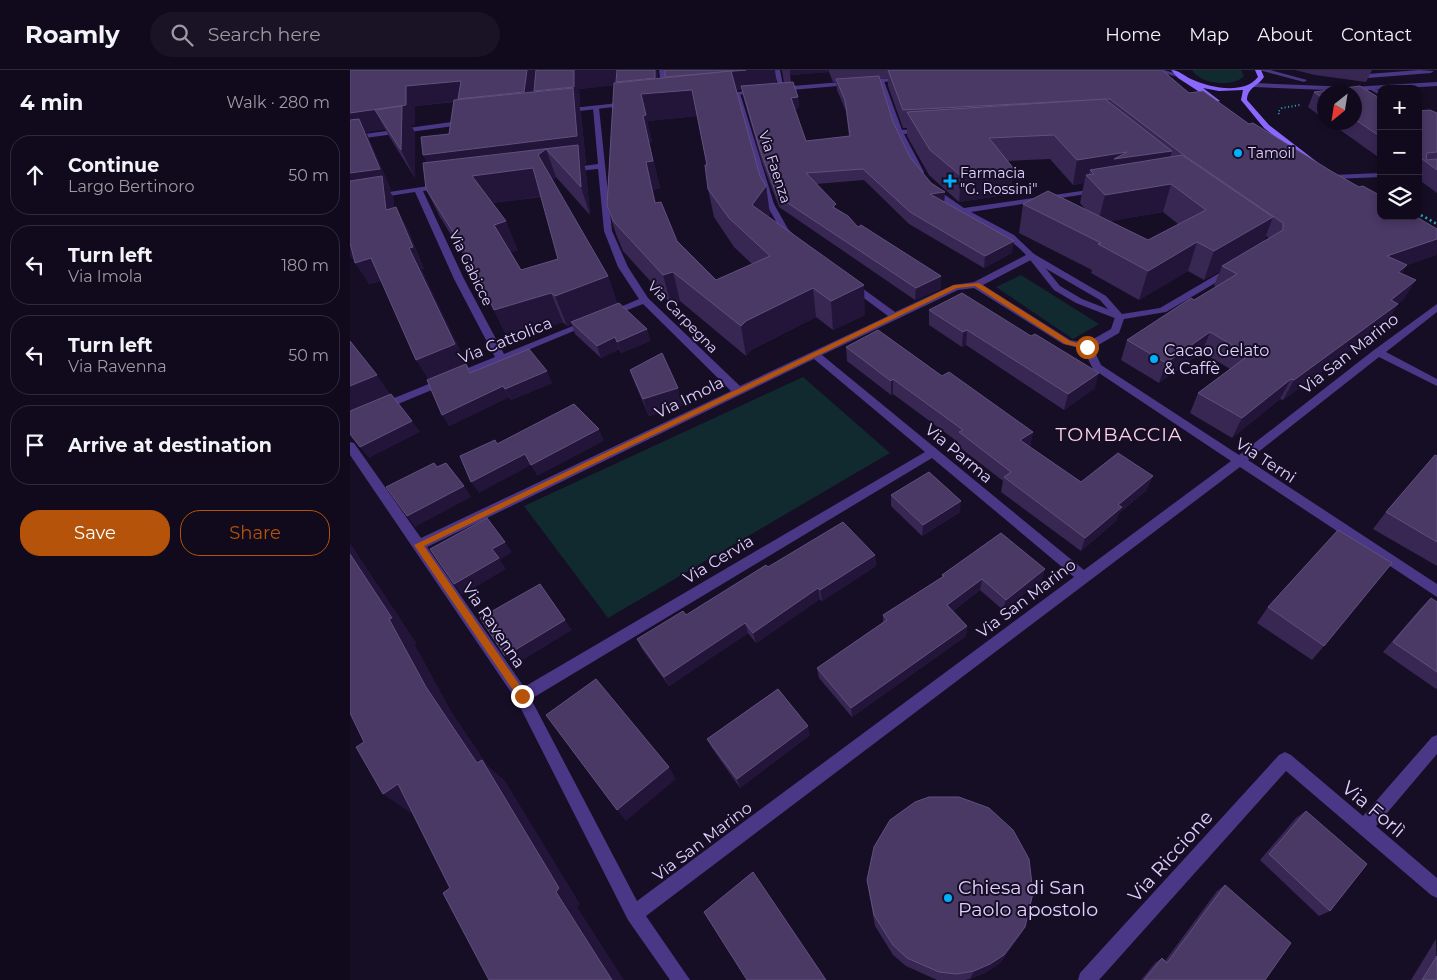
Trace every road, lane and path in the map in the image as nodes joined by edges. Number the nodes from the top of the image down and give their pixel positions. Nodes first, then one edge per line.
1 (662, 70) edge
2 (776, 70) edge
3 (1155, 70) edge
4 (1258, 70) edge
5 (1262, 70) edge
6 (1433, 72) edge
7 (1176, 73) edge
8 (1368, 76) dead end
9 (910, 79) edge
10 (881, 81) junction
11 (1192, 83) junction
12 (1437, 84) edge
13 (1252, 86) junction
14 (782, 89) junction
15 (1374, 89) junction
16 (764, 90) edge
17 (773, 90) edge
18 (1377, 91) edge
19 (737, 93) junction
20 (710, 96) edge
21 (674, 100) edge
22 (665, 101) junction
23 (656, 102) edge
24 (636, 104) edge
25 (1223, 105) edge
26 (1302, 105) dead end
27 (596, 108) junction
28 (556, 112) edge
29 (1282, 119) dead end
30 (478, 121) edge
31 (938, 129) edge
32 (899, 132) junction
33 (1259, 132) edge
34 (350, 138) edge
35 (603, 166) junction
36 (554, 172) edge
37 (1324, 172) junction
38 (1377, 175) edge
39 (447, 185) edge
40 (1348, 186) edge
41 (1108, 188) edge
42 (418, 189) junction
43 (350, 200) edge
44 (963, 211) junction
45 (1422, 216) edge
46 (1437, 224) edge
47 (804, 249) edge
48 (1031, 256) junction
49 (1238, 266) edge
50 (841, 278) edge
51 (976, 284) junction
52 (644, 300) junction
53 (1437, 307) edge
54 (894, 316) junction
55 (1120, 317) junction
56 (1087, 347) junction
57 (1378, 352) junction
58 (814, 354) junction
59 (501, 358) junction
60 (1437, 383) edge
61 (738, 391) junction
62 (350, 420) edge
63 (350, 446) edge
64 (932, 452) junction
65 (1239, 461) junction
66 (419, 545) junction
67 (1082, 577) junction
68 (1437, 591) edge
69 (522, 696) junction
70 (1437, 742) edge
71 (1285, 760) joint
72 (1364, 827) junction
73 (1437, 888) edge
74 (634, 914) junction
75 (682, 980) edge
76 (1087, 980) edge

1 - 22 street
2 - 14 street
3 - 7 street
4 - 13 main road
5 - 15 street
6 - 8 street
7 - 11 main road
9 - 10 street
10 - 14 street
10 - 32 street
11 - 13 main road
11 - 25 main road
12 - 15 street
13 - 15 street
13 - 37 main road
14 - 17 street
15 - 18 street
16 - 19 street
19 - 20 street
19 - 47 street, Via Faenza
21 - 22 street
22 - 23 street
24 - 27 street
26 - 29 path
27 - 28 street
27 - 35 street, Via Carpegna
30 - 34 street
31 - 32 street
32 - 44 street
33 - 37 main road
35 - 36 street
35 - 52 street, Via Carpegna
37 - 38 street
37 - 40 main road
39 - 42 street
41 - 44 street
42 - 43 street
42 - 59 street, Via Gabicce
44 - 48 street
45 - 46 path
48 - 51 street, Via Imola
48 - 55 street
48 - 55 street
49 - 55 street
50 - 54 street
51 - 54 street, Via Imola
51 - 56 street
52 - 59 street, Via Cattolica
52 - 61 street, Via Carpegna
53 - 57 street, Via San Marino
54 - 58 street, Via Imola
55 - 56 street
56 - 65 street, Via Terni
57 - 60 street
57 - 65 street, Via San Marino
58 - 61 street, Via Imola
58 - 64 street, Via Parma
59 - 62 street, Via Cattolica
61 - 66 street, Via Imola
63 - 66 street, Via Ravenna
64 - 67 street, Via Parma
64 - 69 street, Via Cervia
65 - 67 street, Via San Marino
65 - 68 street, Via Terni
66 - 69 street, Via Ravenna
67 - 74 street, Via San Marino
69 - 74 street, Via Ravenna
70 - 72 street
71 - 72 street, Via Forlì
71 - 76 street, Via Riccione
72 - 73 street, Via Forlì
74 - 75 street, Via Ravenna

